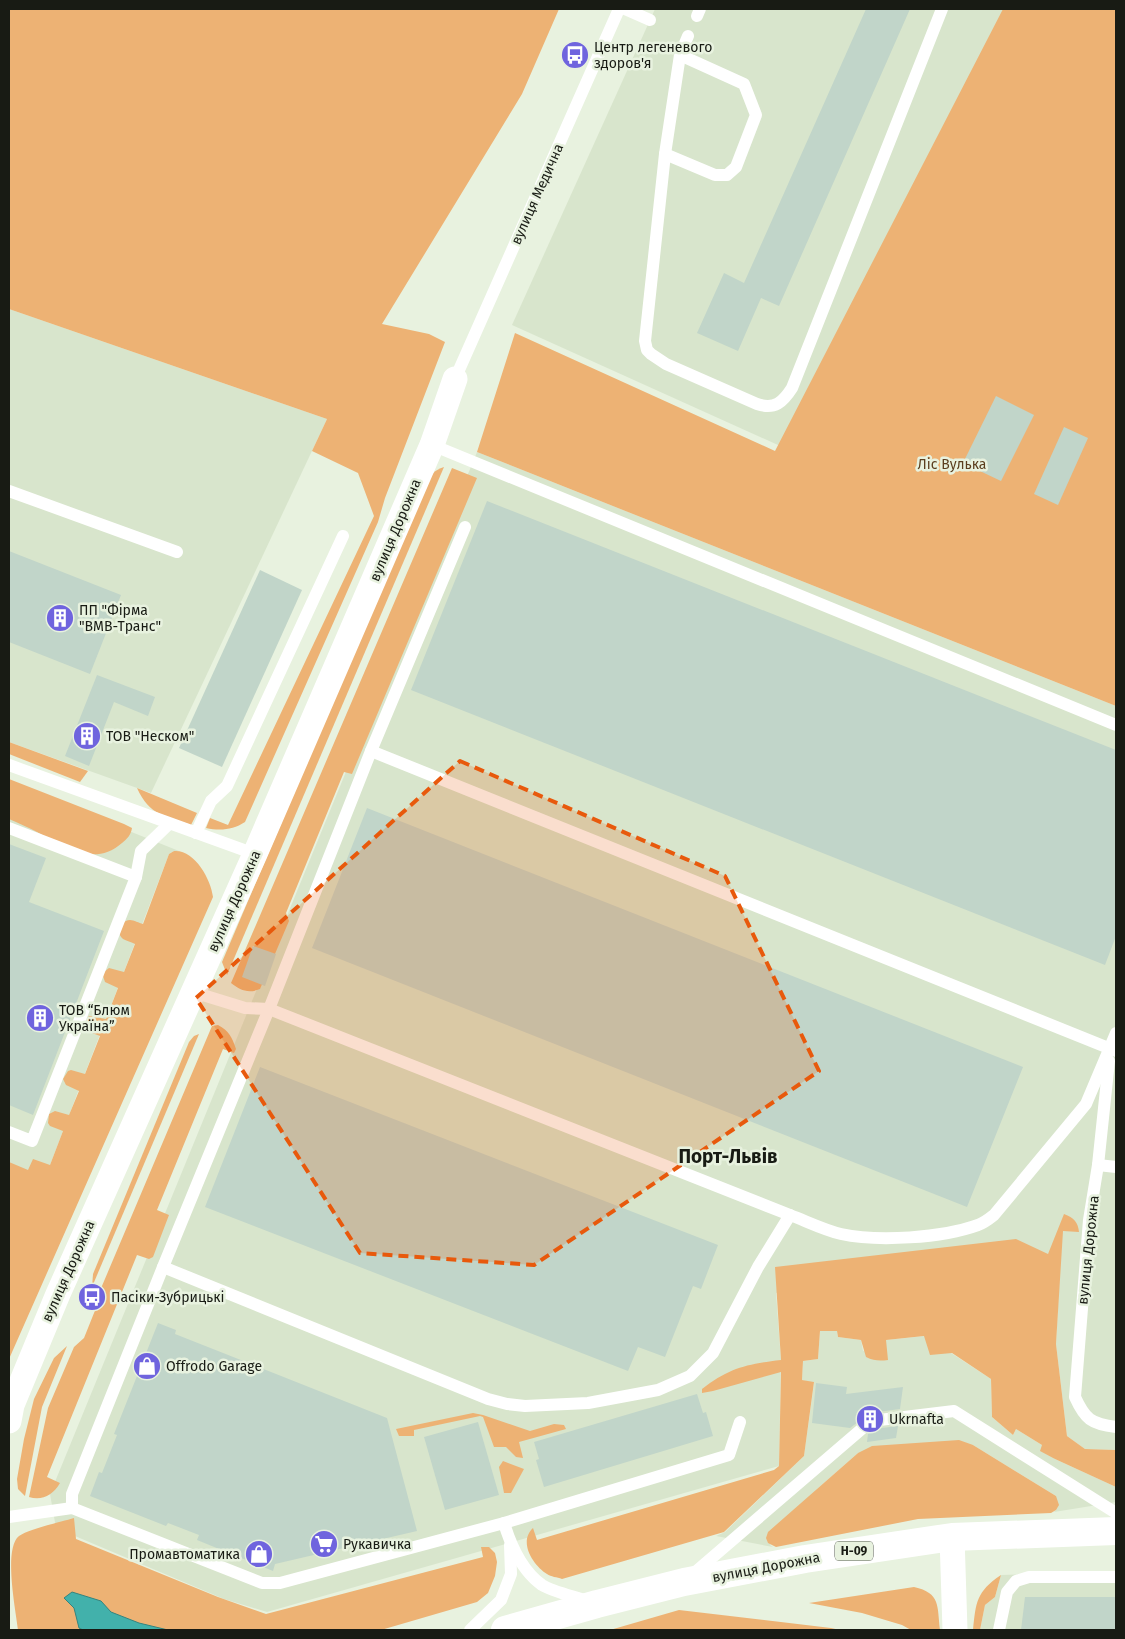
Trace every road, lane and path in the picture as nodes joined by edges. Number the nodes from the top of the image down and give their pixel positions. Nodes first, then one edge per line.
1 (619, 9) edge
2 (625, 9) edge
3 (942, 9) edge
4 (650, 20) dead end
5 (688, 36) dead end
6 (680, 55) junction
7 (665, 154) junction
8 (455, 380) joint
9 (432, 445) junction
10 (9, 491) edge
11 (465, 527) dead end
12 (343, 536) dead end
13 (177, 552) dead end
14 (1116, 725) edge
15 (372, 751) junction
16 (9, 765) edge
17 (170, 824) junction
18 (9, 828) edge
19 (196, 833) junction
20 (255, 854) junction
21 (136, 877) junction
22 (193, 992) junction
23 (270, 1009) junction
24 (1116, 1033) edge
25 (1113, 1049) edge
26 (9, 1132) edge
27 (1098, 1165) junction
28 (1116, 1167) edge
29 (790, 1216) junction
30 (162, 1267) junction
31 (9, 1421) edge
32 (740, 1422) dead end
33 (1116, 1427) edge
34 (72, 1508) junction
35 (1116, 1513) edge
36 (9, 1517) edge
37 (504, 1523) junction
38 (1116, 1531) edge
39 (952, 1537) junction
40 (510, 1542) junction
41 (1116, 1577) edge
42 (684, 1582) junction
43 (597, 1604) junction
44 (470, 1630) edge
45 (506, 1630) edge
46 (955, 1630) edge
47 (999, 1630) edge

1 - 8 lane, вулиця Медична
2 - 4 lane
3 - 7 lane
5 - 6 lane
6 - 7 lane
6 - 7 lane
8 - 9 street, вулиця Дорожна
9 - 14 lane
9 - 20 street, вулиця Дорожна
10 - 13 lane
11 - 15 lane
12 - 19 lane
15 - 23 lane
15 - 25 lane
16 - 17 lane
17 - 19 lane
17 - 21 lane
18 - 21 lane
19 - 20 lane
20 - 22 street, вулиця Дорожна
21 - 26 lane
22 - 23 lane
22 - 31 street, вулиця Дорожна
23 - 29 lane
23 - 30 lane
24 - 25 lane
25 - 27 lane, вулиця Дорожна
25 - 29 lane
27 - 28 lane
27 - 33 lane, вулиця Дорожна
29 - 30 lane
30 - 34 lane
32 - 37 lane
34 - 36 lane
34 - 37 lane
35 - 42 lane
37 - 40 lane
38 - 39 main road, вулиця Дорожна / Н-09
39 - 42 main road, вулиця Дорожна / Н-09
39 - 46 street
40 - 43 lane
40 - 44 lane
41 - 47 lane
42 - 43 main road, вулиця Дорожна / Н-09
43 - 45 main road, вулиця Дорожна / Н-09

